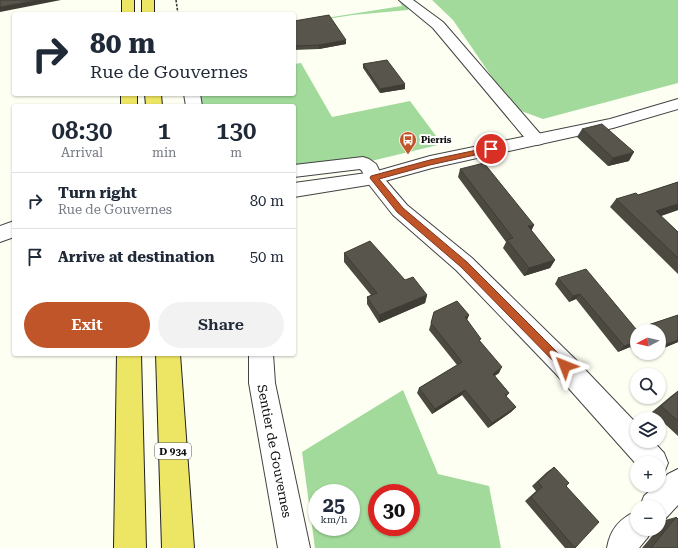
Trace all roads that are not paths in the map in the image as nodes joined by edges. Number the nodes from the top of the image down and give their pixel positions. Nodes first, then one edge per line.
1 (128, 0) edge
2 (148, 0) edge
3 (405, 0) edge
4 (128, 12) edge
5 (148, 12) edge
6 (678, 104) edge
7 (536, 140) junction
8 (296, 170) edge
9 (374, 178) junction
10 (296, 190) edge
11 (12, 230) edge
12 (0, 234) edge
13 (129, 356) edge
14 (168, 356) edge
15 (261, 356) edge
16 (648, 456) edge
17 (666, 472) edge
18 (678, 480) edge
19 (678, 484) edge
20 (663, 500) edge
21 (630, 533) edge
22 (130, 548) edge
23 (178, 548) edge
24 (294, 548) edge
25 (623, 548) edge

1 - 4 highway
2 - 5 highway
3 - 7 street
6 - 7 street
7 - 9 street
8 - 9 street
9 - 10 street
9 - 16 street
11 - 12 street
13 - 22 highway
14 - 23 highway, D 934
15 - 24 street, Sentier de Gouvernes
17 - 18 street
19 - 20 street
21 - 25 street

